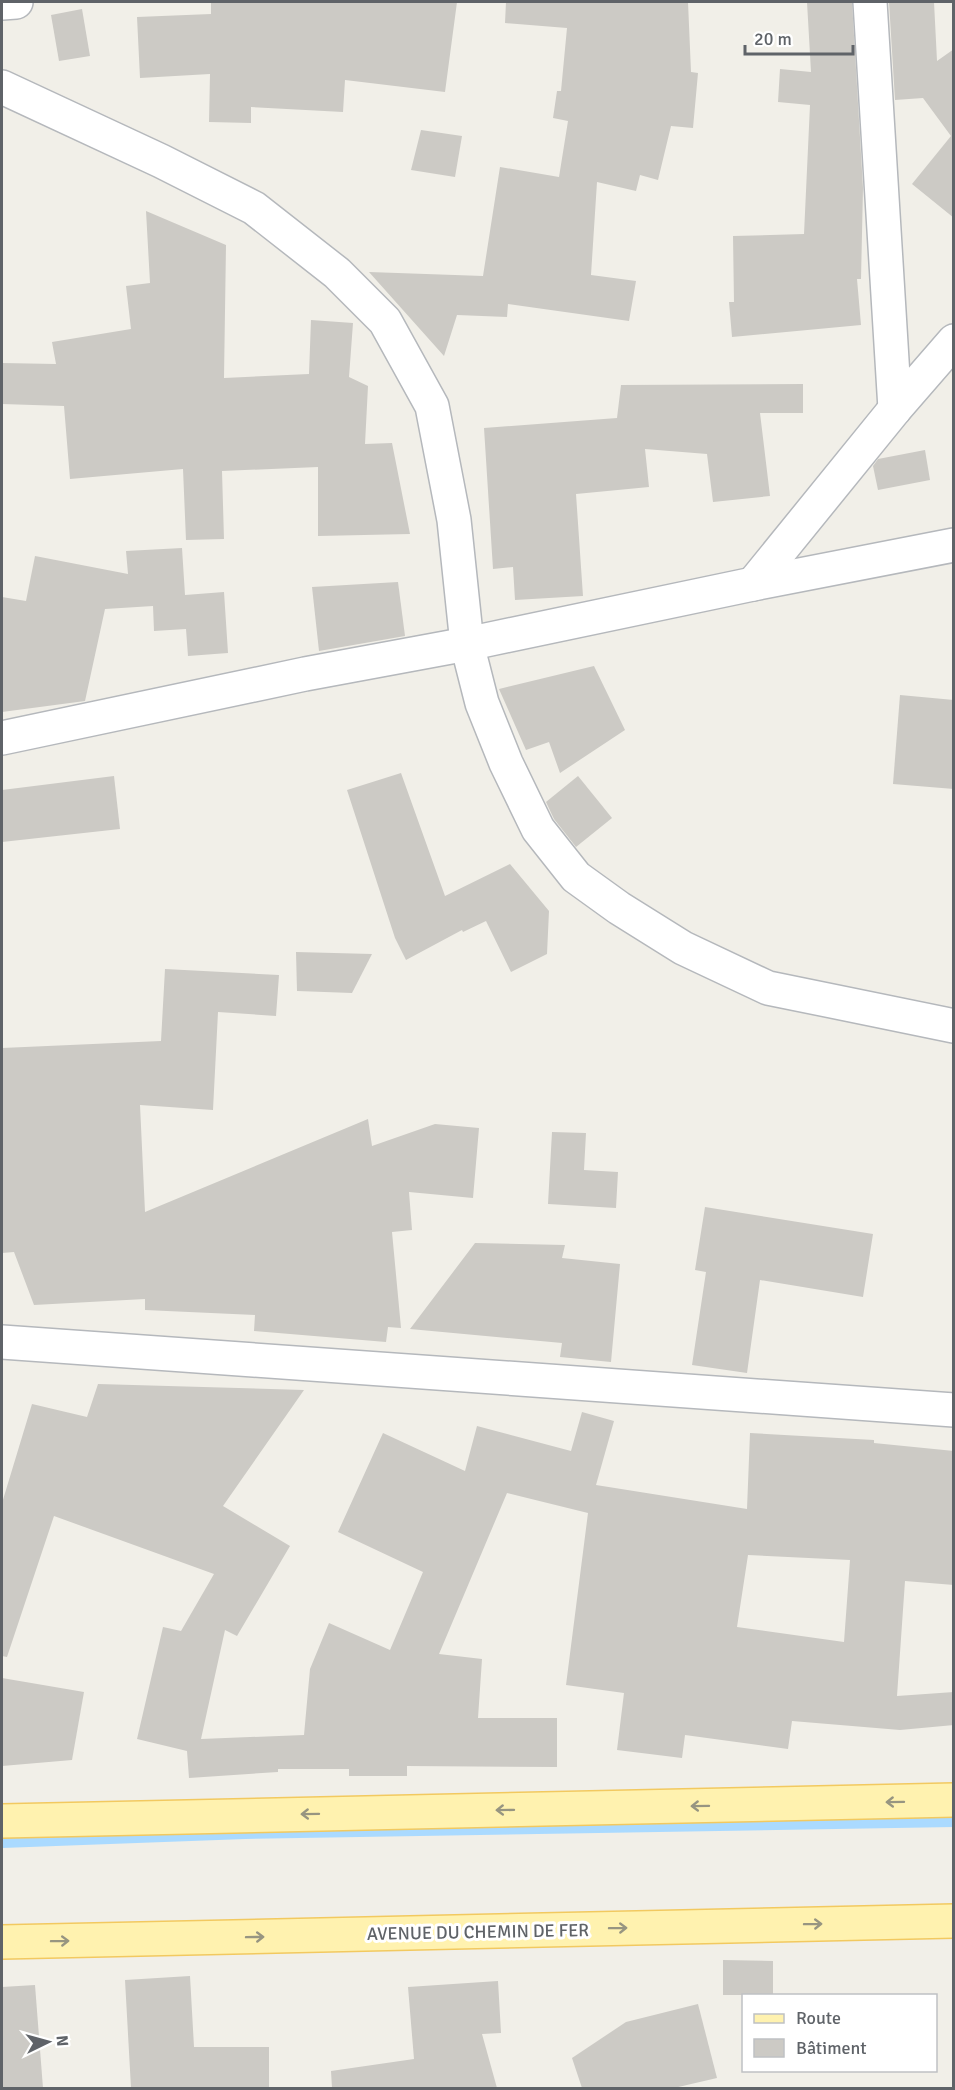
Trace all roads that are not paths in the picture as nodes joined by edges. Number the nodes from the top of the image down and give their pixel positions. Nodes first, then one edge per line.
1 (16, 2) edge
2 (870, 2) edge
3 (2, 3) edge
4 (2, 87) edge
5 (954, 341) edge
6 (895, 409) junction
7 (954, 545) edge
8 (753, 584) junction
9 (467, 644) junction
10 (2, 738) edge
11 (954, 1026) edge
12 (2, 1342) edge
13 (954, 1410) edge
14 (954, 1800) edge
15 (2, 1821) edge
16 (954, 1921) edge
17 (2, 1942) edge

1 - 3 street
2 - 6 street
4 - 9 street
5 - 6 street
6 - 8 street
7 - 8 street
8 - 9 street
9 - 10 street
9 - 11 street
12 - 13 street
14 -> 15 main road
17 -> 16 main road, AVENUE DU CHEMIN DE FER

